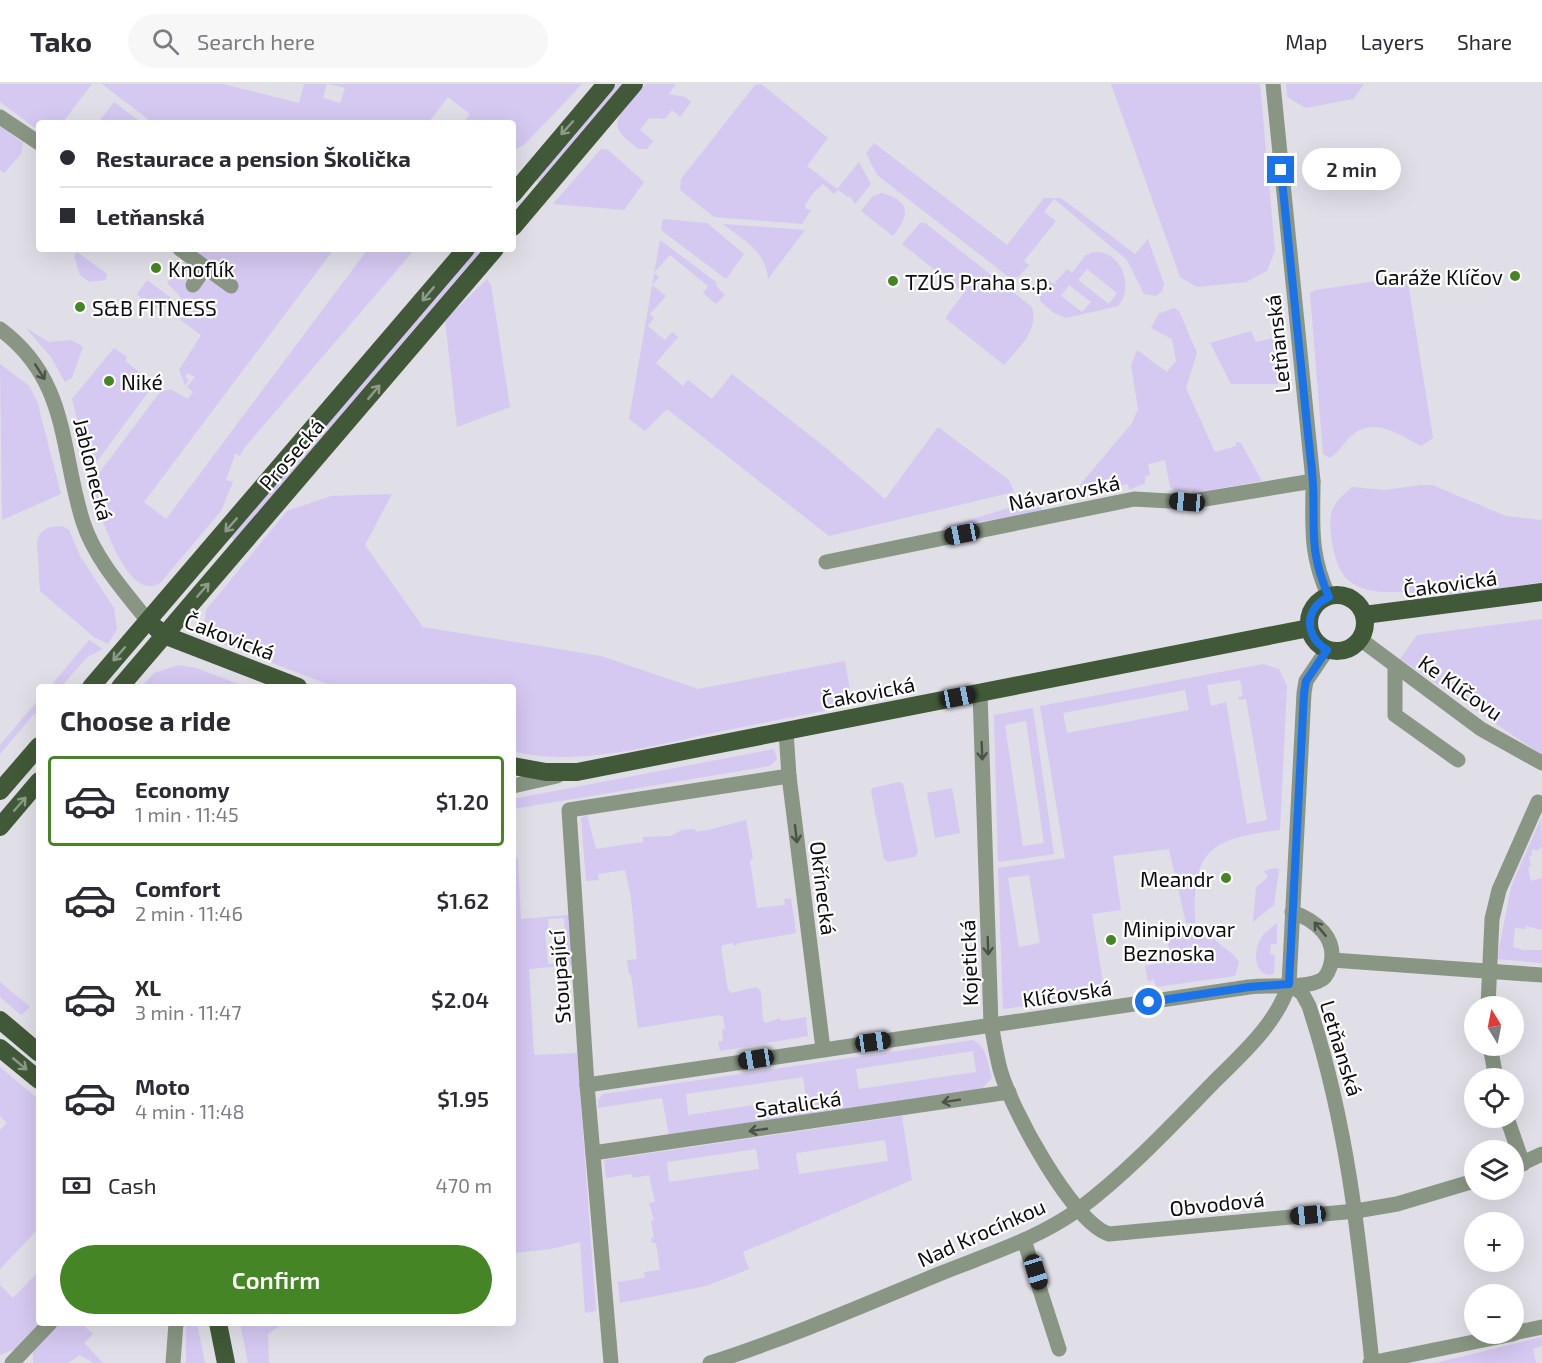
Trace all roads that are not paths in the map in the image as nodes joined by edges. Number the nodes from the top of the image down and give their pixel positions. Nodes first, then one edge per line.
1 (606, 84) edge
2 (634, 84) edge
3 (1273, 84) edge
4 (0, 117) edge
5 (36, 141) edge
6 (516, 190) edge
7 (516, 223) edge
8 (184, 252) edge
9 (463, 252) edge
10 (492, 252) edge
11 (205, 268) junction
12 (193, 285) dead end
13 (231, 286) dead end
14 (0, 329) edge
15 (1313, 480) junction
16 (826, 562) dead end
17 (1542, 592) edge
18 (1329, 597) junction
19 (1364, 615) junction
20 (148, 621) junction
21 (1309, 628) junction
22 (164, 634) junction
23 (1360, 639) junction
24 (1327, 650) junction
25 (1395, 668) junction
26 (94, 684) edge
27 (122, 684) edge
28 (290, 684) edge
29 (980, 693) junction
30 (786, 731) junction
31 (36, 749) edge
32 (1458, 760) dead end
33 (1542, 763) edge
34 (516, 767) edge
35 (577, 772) junction
36 (789, 776) junction
37 (36, 785) edge
38 (516, 785) edge
39 (0, 791) edge
40 (1538, 802) dead end
41 (0, 827) edge
42 (1292, 912) junction
43 (1332, 960) junction
44 (1488, 969) junction
45 (1542, 975) edge
46 (1289, 984) junction
47 (1488, 996) edge
48 (0, 1020) edge
49 (991, 1024) junction
50 (0, 1048) edge
51 (823, 1049) junction
52 (36, 1050) edge
53 (36, 1078) edge
54 (587, 1085) junction
55 (1009, 1092) junction
56 (593, 1153) junction
57 (1542, 1154) edge
58 (1524, 1162) edge
59 (1464, 1184) edge
60 (1079, 1209) junction
61 (1356, 1211) junction
62 (1024, 1240) junction
63 (47, 1326) edge
64 (176, 1326) edge
65 (219, 1326) edge
66 (1542, 1327) edge
67 (1524, 1331) edge
68 (1464, 1344) edge
69 (1059, 1349) dead end
70 (12, 1363) edge
71 (173, 1363) edge
72 (226, 1363) edge
73 (611, 1363) edge
74 (710, 1363) edge
75 (1371, 1363) edge

1 -> 6 main road
2 - 7 main road
3 - 15 street, Letňanská
4 - 5 street
8 - 11 street
9 -> 20 main road, Prosecká
22 -> 10 main road, Prosecká
11 - 12 street
11 - 13 street
14 -> 20 street, Jablonecká
15 - 16 street, Návarovská
15 - 18 street, Letňanská
17 - 19 main road, Čakovická
18 - 19 main road
18 - 21 main road
19 - 23 main road
20 - 22 main road, Čakovická
20 -> 26 main road, Prosecká
21 - 24 main road
21 - 29 main road, Čakovická
22 - 27 main road, Prosecká
22 - 28 main road, Čakovická
23 - 24 main road
23 - 25 street, Ke Klíčovu
24 - 42 street
25 - 32 street
25 - 33 street, Ke Klíčovu
29 - 30 main road, Čakovická
29 -> 49 street, Kojetická
30 - 35 main road, Čakovická
30 - 36 street, Okřínecká
31 - 39 main road
34 - 35 main road, Čakovická
35 - 38 street, Čakovická
36 -> 51 street, Okřínecká
36 - 54 street, Stoupající
41 -> 37 main road
40 - 44 street
43 -> 42 street
42 - 46 street
43 - 44 street
43 - 46 street, Klíčovská
44 - 45 street
44 - 47 street
46 - 49 street, Klíčovská
46 - 60 street, Nad Krocínkou
46 - 61 street, Letňanská
48 - 52 main road
49 - 51 street, Klíčovská
49 - 55 street, Kojetická
50 -> 53 main road
51 - 54 street, Klíčovská
54 - 56 street, Stoupající
55 -> 56 street, Satalická
55 - 60 street, Kojetická
56 - 73 street, Stoupající
57 - 58 street
59 - 61 street, Obvodová
60 - 61 street, Obvodová
60 - 62 street, Nad Krocínkou
61 - 75 street, Letňanská
62 - 69 street
62 - 74 street, Nad Krocínkou
63 - 70 street
64 - 71 street
65 - 72 main road
66 - 67 street
68 - 75 street

